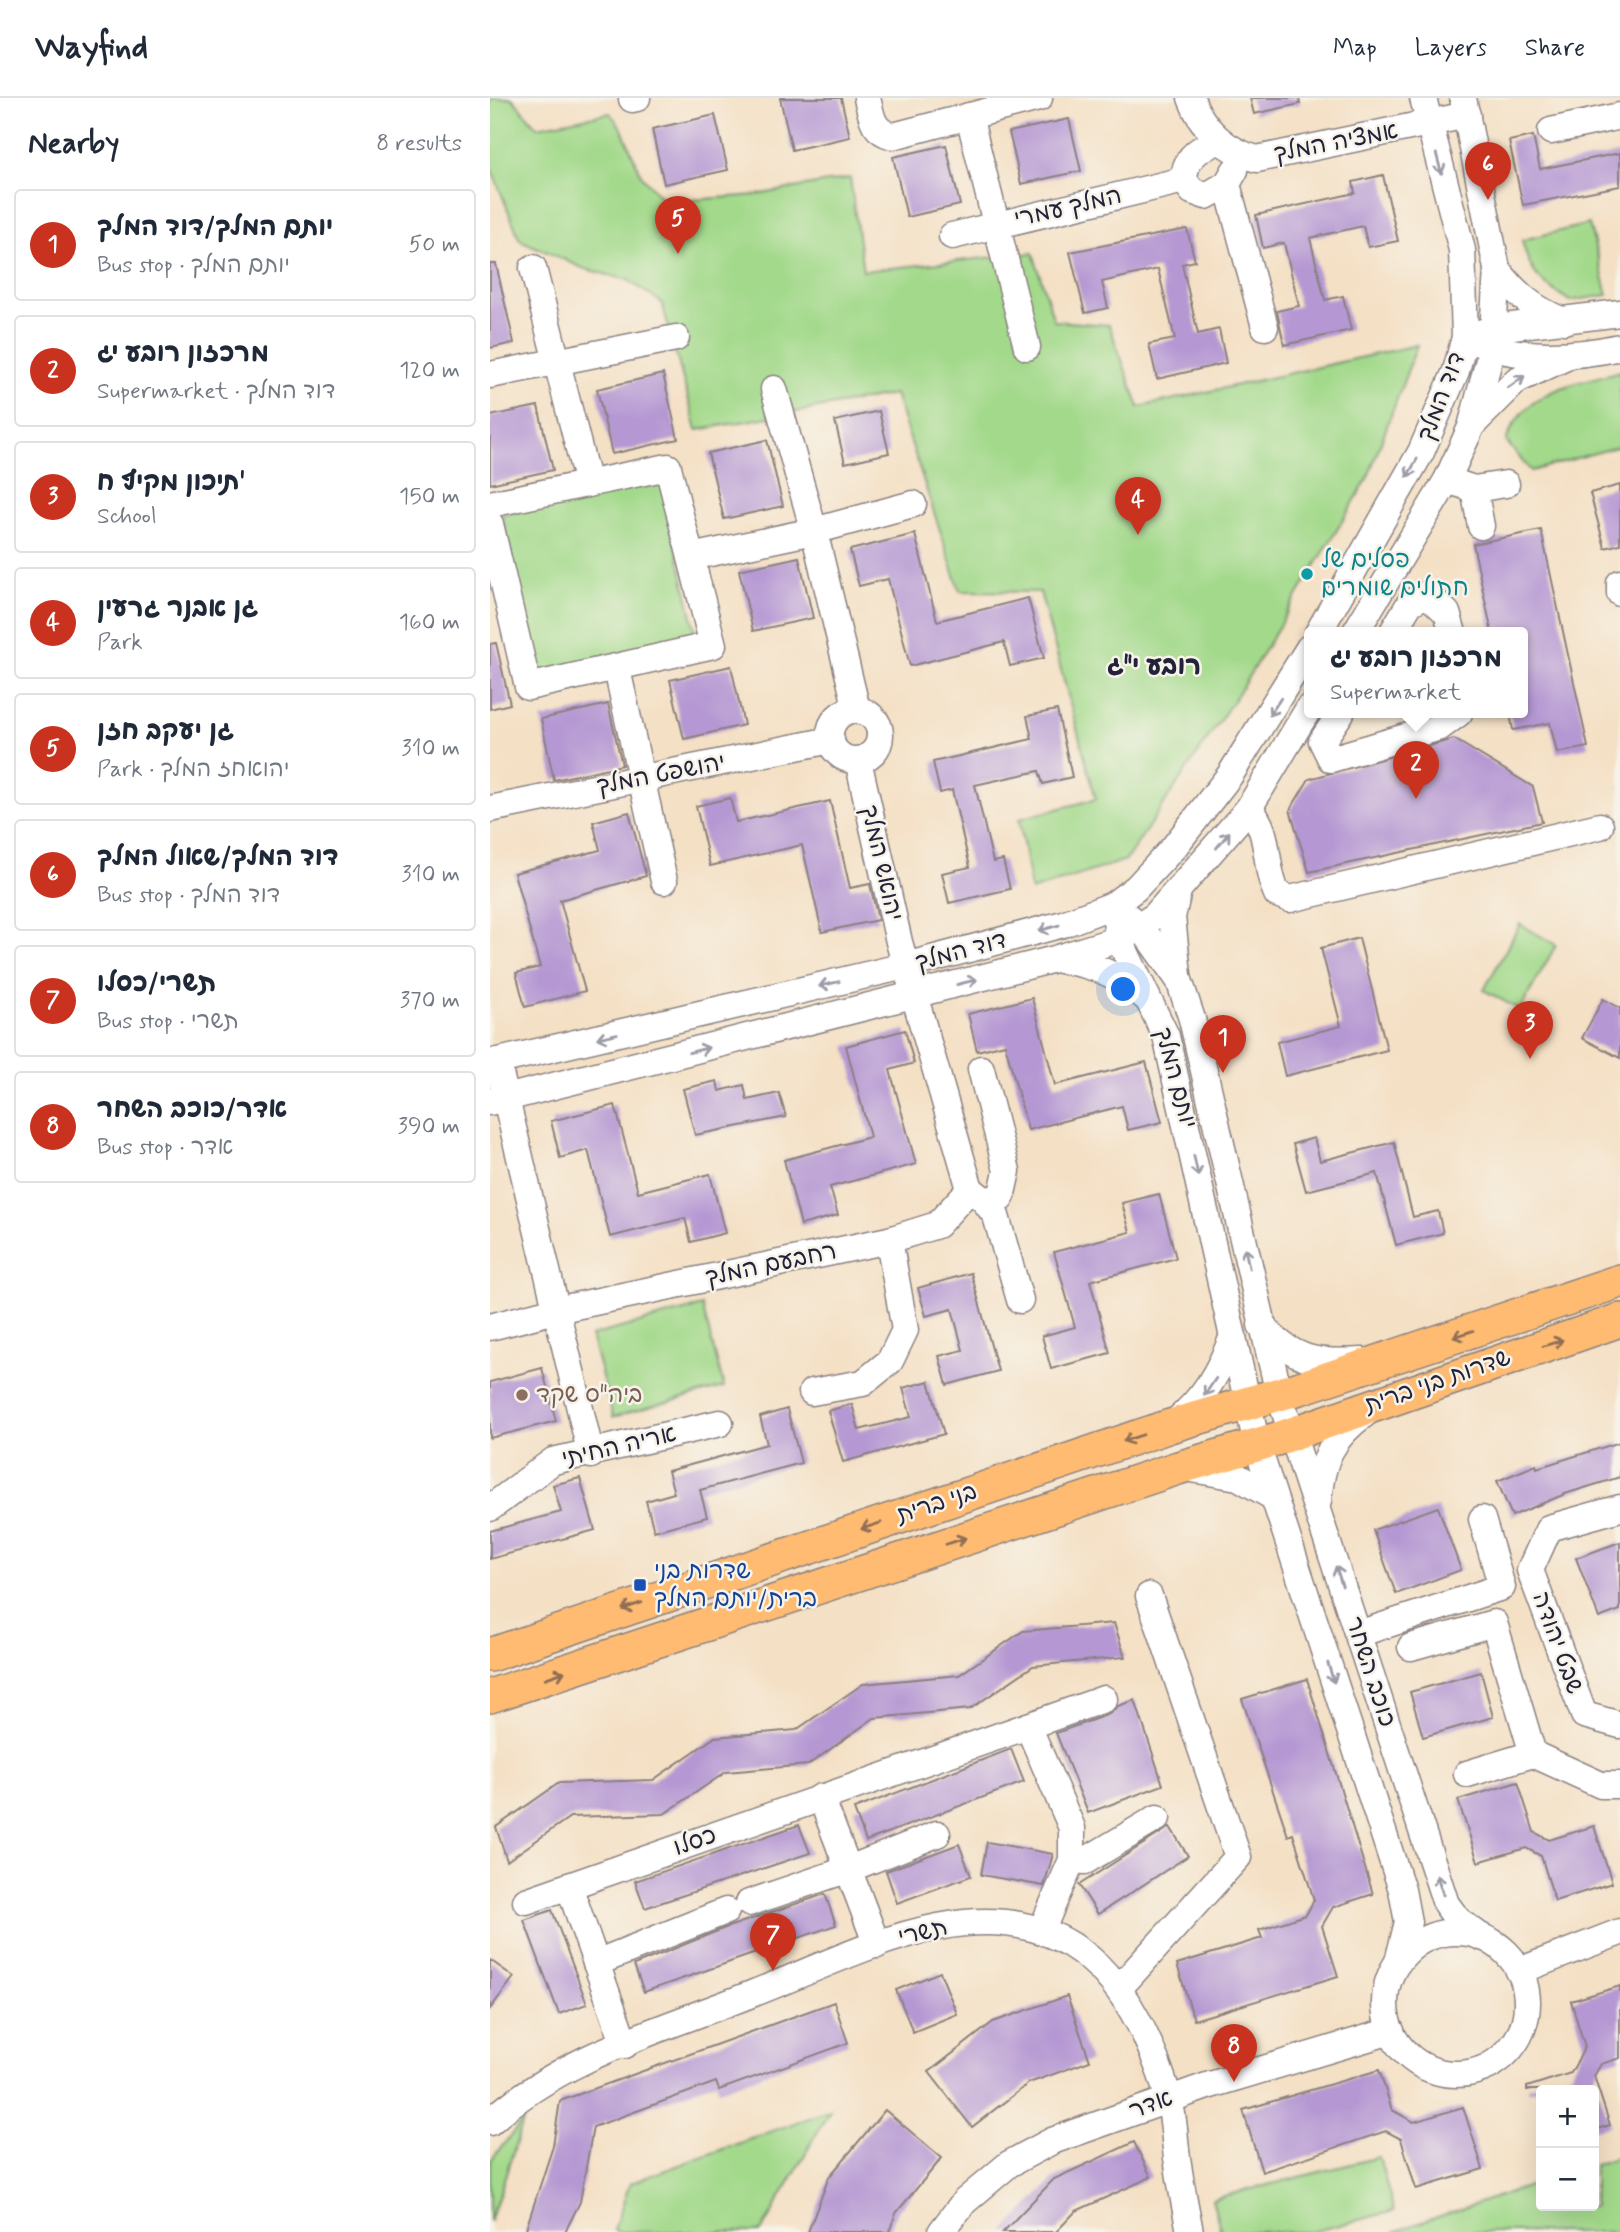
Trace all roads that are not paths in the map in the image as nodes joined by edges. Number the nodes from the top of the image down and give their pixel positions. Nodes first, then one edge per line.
1 (867, 98) edge
2 (1039, 98) edge
3 (1191, 98) edge
4 (1423, 98) edge
5 (1465, 107) edge
6 (969, 116) junction
7 (1620, 116) edge
8 (1429, 125) junction
9 (1551, 131) dead end
10 (1229, 148) junction
11 (1184, 180) junction
12 (1227, 184) junction
13 (995, 225) junction
14 (952, 236) dead end
15 (533, 268) dead end
16 (1497, 269) junction
17 (1620, 313) edge
18 (1565, 322) junction
19 (1265, 327) dead end
20 (1465, 337) junction
21 (676, 338) dead end
22 (1494, 338) junction
23 (1027, 347) dead end
24 (1620, 347) edge
25 (1573, 355) junction
26 (556, 361) junction
27 (490, 375) edge
28 (774, 389) dead end
29 (1471, 427) junction
30 (1447, 480) junction
31 (588, 484) junction
32 (1506, 484) dead end
33 (1474, 489) junction
34 (490, 504) edge
35 (913, 504) dead end
36 (490, 524) edge
37 (1481, 526) dead end
38 (814, 531) junction
39 (691, 557) junction
40 (500, 608) edge
41 (1321, 627) edge
42 (1359, 627) edge
43 (1396, 627) edge
44 (1451, 627) edge
45 (1304, 656) edge
46 (617, 668) junction
47 (857, 710) junction
48 (1304, 716) edge
49 (1337, 718) edge
50 (1452, 718) edge
51 (831, 740) junction
52 (858, 760) junction
53 (642, 779) junction
54 (1249, 808) junction
55 (490, 809) edge
56 (1600, 826) dead end
57 (664, 881) dead end
58 (1178, 891) junction
59 (1113, 905) junction
60 (1130, 933) junction
61 (1055, 959) junction
62 (905, 966) junction
63 (1179, 980) junction
64 (914, 995) junction
65 (1153, 1004) junction
66 (493, 1062) edge
67 (981, 1069) dead end
68 (498, 1100) edge
69 (977, 1195) junction
70 (889, 1240) junction
71 (1620, 1281) edge
72 (1020, 1300) dead end
73 (556, 1310) junction
74 (1620, 1320) edge
75 (1261, 1325) junction
76 (490, 1327) edge
77 (1233, 1336) junction
78 (1386, 1360) junction
79 (812, 1392) dead end
80 (1263, 1398) junction
81 (1381, 1402) junction
82 (720, 1423) dead end
83 (1170, 1426) junction
84 (1292, 1434) junction
85 (1257, 1445) junction
86 (591, 1455) junction
87 (1178, 1468) junction
88 (1273, 1497) junction
89 (490, 1508) edge
90 (1620, 1508) edge
91 (1317, 1510) junction
92 (1482, 1519) dead end
93 (1149, 1596) dead end
94 (1358, 1634) junction
95 (1411, 1647) dead end
96 (490, 1655) edge
97 (490, 1696) edge
98 (1104, 1699) dead end
99 (1620, 1725) edge
100 (1028, 1726) junction
101 (1533, 1754) junction
102 (1467, 1774) dead end
103 (1620, 1785) edge
104 (821, 1797) junction
105 (1157, 1818) dead end
106 (937, 1834) dead end
107 (1072, 1860) junction
108 (849, 1869) junction
109 (569, 1886) junction
110 (526, 1901) dead end
111 (1042, 1929) junction
112 (1620, 1932) edge
113 (1481, 1937) junction
114 (877, 1945) junction
115 (1398, 1962) junction
116 (596, 1963) junction
117 (1519, 1971) junction
118 (1120, 1987) junction
119 (1391, 2031) junction
120 (625, 2045) junction
121 (1169, 2098) junction
122 (490, 2122) edge
123 (941, 2232) edge
124 (1190, 2232) edge

1 - 6 street
2 - 6 street
3 - 10 street
4 - 8 street, דוד המלך
5 - 8 street, אמציה המלך
5 - 16 street, דוד המלך
6 - 13 street
7 - 9 street
8 - 10 street, אמציה המלך
8 -> 20 street, דוד המלך
10 - 11 street
10 - 12 street
11 - 12 street
11 - 13 street, המלך עמרי
12 - 19 street
13 - 14 street, המלך עמרי
13 - 23 street
15 - 26 street
16 - 18 street
16 - 22 street, דוד המלך
17 - 18 street
18 - 22 street
20 - 22 street
20 -> 41 street, דוד המלך
21 - 26 street
22 - 25 street
22 - 29 street, דוד המלך
24 - 25 street
29 -> 25 street
26 - 27 street
26 - 31 street
28 - 38 street
29 - 30 street, דוד המלך
30 - 33 street
30 - 42 street, דוד המלך
31 - 34 street
31 - 39 street
32 - 33 street
33 - 37 street
35 - 38 street
36 - 40 street
38 - 39 street
38 - 47 street
39 - 46 street
40 - 46 street
43 - 44 street
45 -> 59 street, דוד המלך
46 - 53 street
47 - 51 street
47 - 52 street
48 - 54 street, דוד המלך
49 - 50 street
51 - 52 street
51 - 53 street, יהושפט המלך
52 - 62 street, יהואש המלך
53 - 55 street, יהושפט המלך
53 - 57 street
54 - 56 street
58 -> 54 street, דוד המלך
58 - 60 street, דוד המלך
58 - 63 street
59 - 60 street, יותם המלך
59 -> 62 street, דוד המלך
60 - 61 street, דוד המלך
60 - 63 street, יותם המלך
60 - 65 street, יותם המלך
64 -> 61 street, דוד המלך
61 - 65 street
62 - 64 street
62 -> 66 street, דוד המלך
75 -> 63 street, יותם המלך
68 -> 64 street, דוד המלך
64 - 69 street
65 -> 77 street, יותם המלך
66 - 68 street
67 - 69 street, רחבעם המלך
68 - 73 street
69 - 70 street, רחבעם המלך
69 - 72 street
70 - 73 street, רחבעם המלך
70 - 79 street
71 -> 78 main road, שדרות בני ברית
73 - 76 street, רחבעם המלך
73 - 86 street
81 -> 74 main road, שדרות בני ברית
75 - 78 street
75 - 80 street, יותם המלך
77 - 80 street, יותם המלך
77 -> 83 street
78 - 80 main road, בני ברית
80 - 83 main road, בני ברית
80 - 84 street, כוכב השחר
80 - 85 street, יותם המלך
81 - 84 main road, שדרות בני ברית
81 - 91 street
82 - 86 street, אריה החיתי
83 -> 96 main road, בני ברית
84 - 85 main road, שדרות בני ברית
84 - 91 street, כוכב השחר
85 - 87 main road, בני ברית
85 - 88 street, כוכב השחר
86 - 89 street, אריה החיתי
87 - 88 street
97 -> 87 main road, בני ברית
88 -> 115 street, כוכב השחר
90 - 99 street, שבט יהודה
94 -> 91 street, כוכב השחר
92 - 94 street
93 - 118 street
113 -> 94 street, כוכב השחר
95 - 101 street
98 - 100 street, כסלו
100 - 104 street, כסלו
100 - 107 street
101 - 102 street
101 - 103 street
104 - 108 street
104 - 109 street, כסלו
105 - 107 street
106 - 108 street
107 - 111 street
108 - 114 street
108 - 116 street
109 - 110 street, כסלו
109 - 116 street
111 - 114 street, תשרי
111 - 118 street, תשרי
112 - 117 street
113 - 115 street
113 - 117 street
114 - 120 street, תשרי
115 - 119 street
116 - 120 street
117 - 119 street
118 - 121 street, תשרי
119 - 121 street, אדר
120 - 122 street, תשרי
121 - 123 street, אדר
121 - 124 street, תשרי

